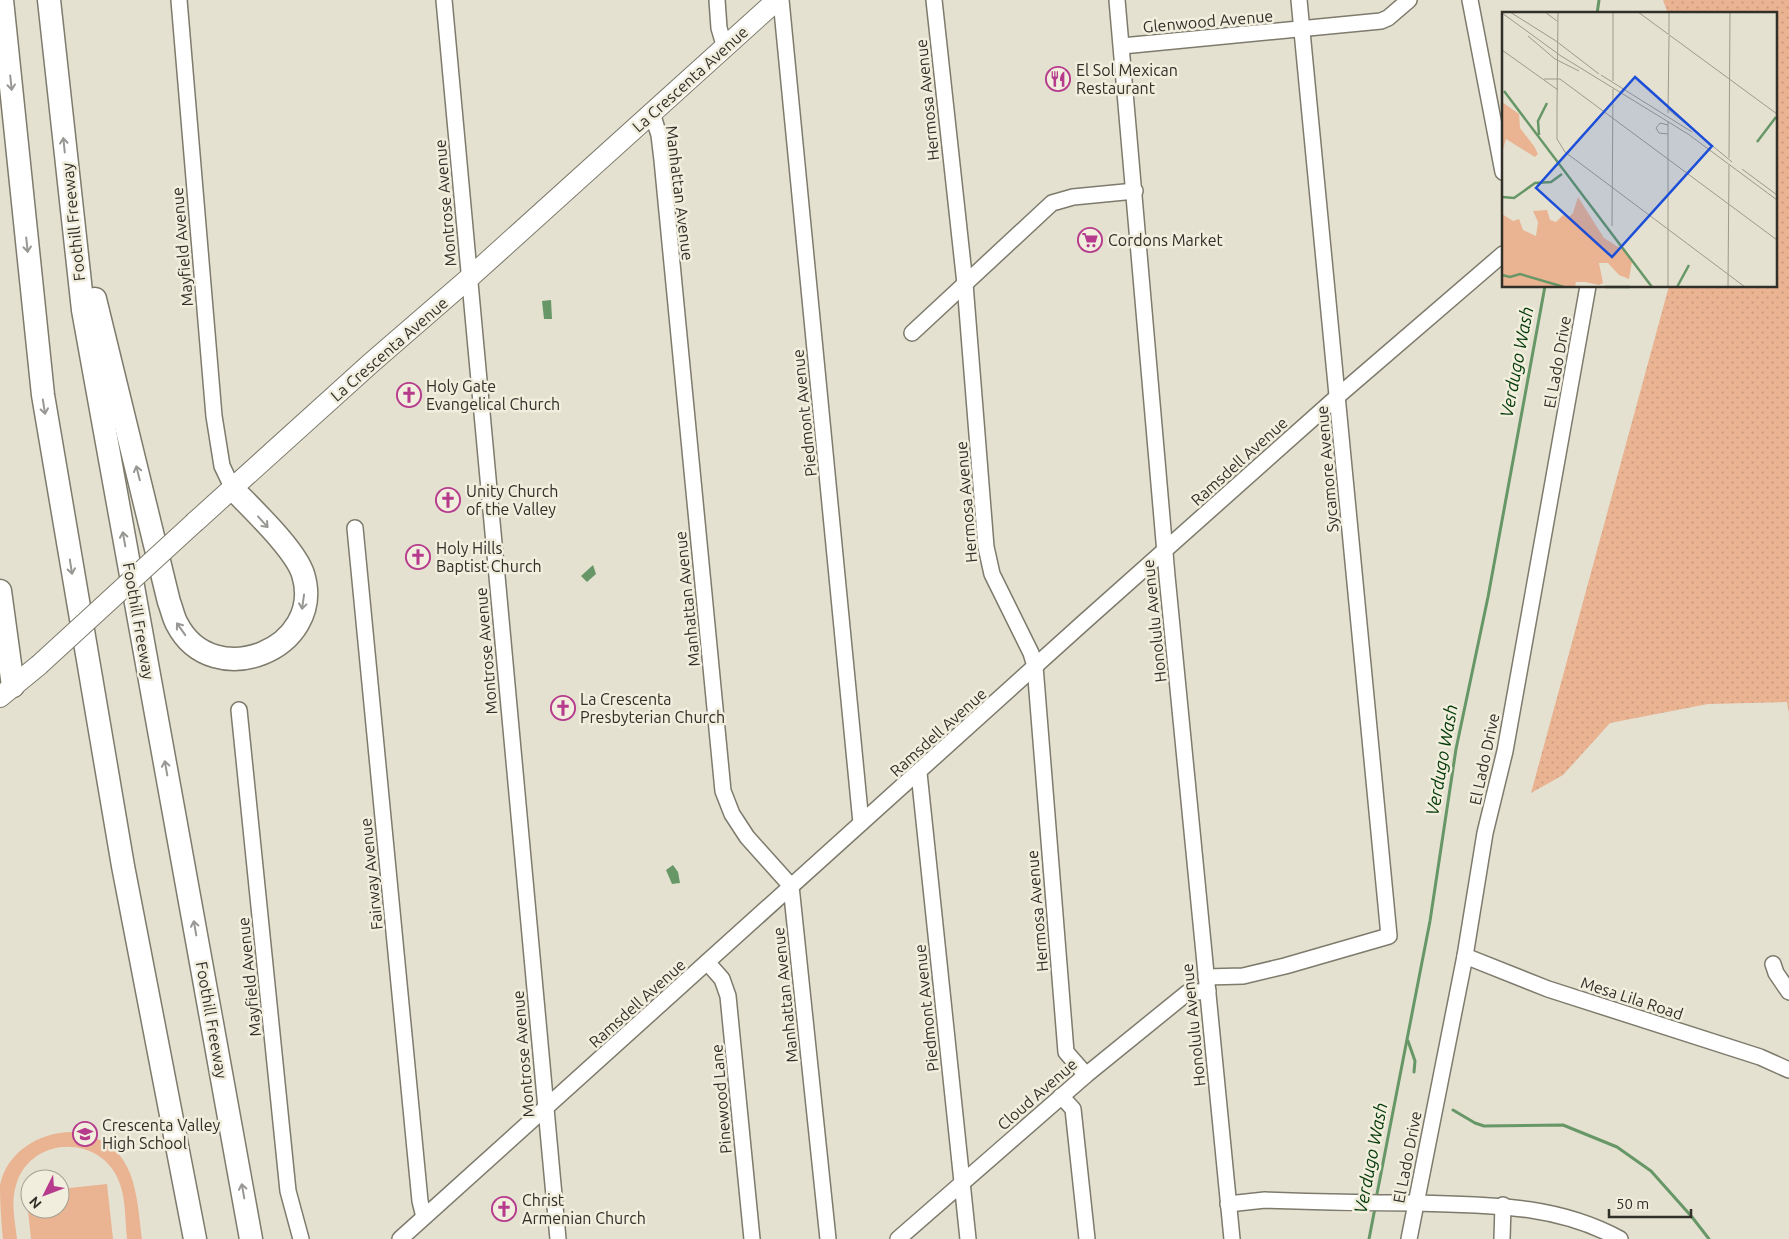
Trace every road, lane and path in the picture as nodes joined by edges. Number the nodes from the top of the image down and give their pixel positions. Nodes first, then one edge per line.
1 (2, 0) edge
2 (49, 0) edge
3 (179, 0) edge
4 (444, 0) edge
5 (717, 0) edge
6 (777, 0) edge
7 (781, 0) edge
8 (934, 0) edge
9 (1117, 0) edge
10 (1299, 0) edge
11 (1409, 0) edge
12 (1470, 0) edge
13 (1301, 30) junction
14 (1122, 46) junction
15 (725, 48) junction
16 (652, 113) junction
17 (1502, 167) edge
18 (1135, 191) junction
19 (69, 194) junction
20 (1502, 255) edge
21 (468, 279) junction
22 (965, 284) junction
23 (1588, 288) edge
24 (912, 333) dead end
25 (1338, 396) junction
26 (233, 489) junction
27 (355, 528) dead end
28 (1165, 552) junction
29 (0, 591) edge
30 (1036, 666) junction
31 (7, 692) edge
32 (239, 710) dead end
33 (919, 773) junction
34 (861, 823) junction
35 (791, 886) junction
36 (1389, 936) joint
37 (1465, 956) junction
38 (707, 962) junction
39 (1774, 964) dead end
40 (1207, 984) junction
41 (1789, 992) edge
42 (1789, 1070) edge
43 (1086, 1075) junction
44 (1061, 1096) junction
45 (545, 1110) junction
46 (962, 1183) junction
47 (1415, 1203) junction
48 (1228, 1204) junction
49 (1503, 1205) junction
50 (424, 1217) junction
51 (195, 1239) edge
52 (251, 1239) edge
53 (301, 1239) edge
54 (400, 1239) edge
55 (558, 1239) edge
56 (752, 1239) edge
57 (828, 1239) edge
58 (898, 1239) edge
59 (968, 1239) edge
60 (1087, 1239) edge
61 (1232, 1239) edge
62 (1409, 1239) edge
63 (1502, 1239) edge
64 (1620, 1239) edge

1 -> 51 highway
19 -> 2 highway, Foothill Freeway
3 - 26 street, Mayfield Avenue
4 - 21 street, Montrose Avenue
5 - 15 street
6 - 15 main road, La Crescenta Avenue
7 - 34 street, Piedmont Avenue
8 - 22 street, Hermosa Avenue
9 - 14 street, Honolulu Avenue
10 - 13 street, Sycamore Avenue
11 - 13 street, Glenwood Avenue
12 - 17 street
13 - 14 street, Glenwood Avenue
13 - 25 street, Sycamore Avenue
14 - 18 street, Honolulu Avenue
15 - 16 main road, La Crescenta Avenue
16 - 21 main road, La Crescenta Avenue
16 - 35 street, Manhattan Avenue
18 - 22 street
18 - 28 street, Honolulu Avenue
26 -> 19 highway
52 -> 19 highway, Foothill Freeway
20 - 25 street, Ramsdell Avenue
21 - 26 main road, La Crescenta Avenue
21 - 45 street, Montrose Avenue
22 - 24 street
22 - 30 street, Hermosa Avenue
23 - 37 street, El Lado Drive
25 - 28 street, Ramsdell Avenue
25 - 36 street, Sycamore Avenue
26 - 31 main road, La Crescenta Avenue, bridge
27 - 50 street, Fairway Avenue
28 - 30 street, Ramsdell Avenue
28 - 40 street, Honolulu Avenue
29 - 31 highway
30 - 33 street, Ramsdell Avenue
30 - 43 street, Hermosa Avenue
32 - 53 street, Mayfield Avenue
33 - 34 street, Ramsdell Avenue
33 - 46 street, Piedmont Avenue
34 - 35 street, Ramsdell Avenue
35 - 38 street, Ramsdell Avenue
35 - 57 street, Manhattan Avenue
36 - 40 street, Cloud Avenue
37 - 42 street, Mesa Lila Road
37 - 47 street, El Lado Drive
38 - 45 street, Ramsdell Avenue
38 - 56 street, Pinewood Lane
39 - 41 street
40 - 43 street, Cloud Avenue
40 - 48 street, Honolulu Avenue
43 - 44 street, Cloud Avenue
44 - 46 street, Cloud Avenue
44 - 60 street
45 - 50 street, Ramsdell Avenue
45 - 55 street, Montrose Avenue
46 - 58 street, Cloud Avenue
46 - 59 street, Piedmont Avenue
47 - 48 street
47 - 49 street
47 - 62 street, El Lado Drive
48 - 61 street, Honolulu Avenue
49 - 63 street
49 - 64 street
50 - 54 street, Ramsdell Avenue

